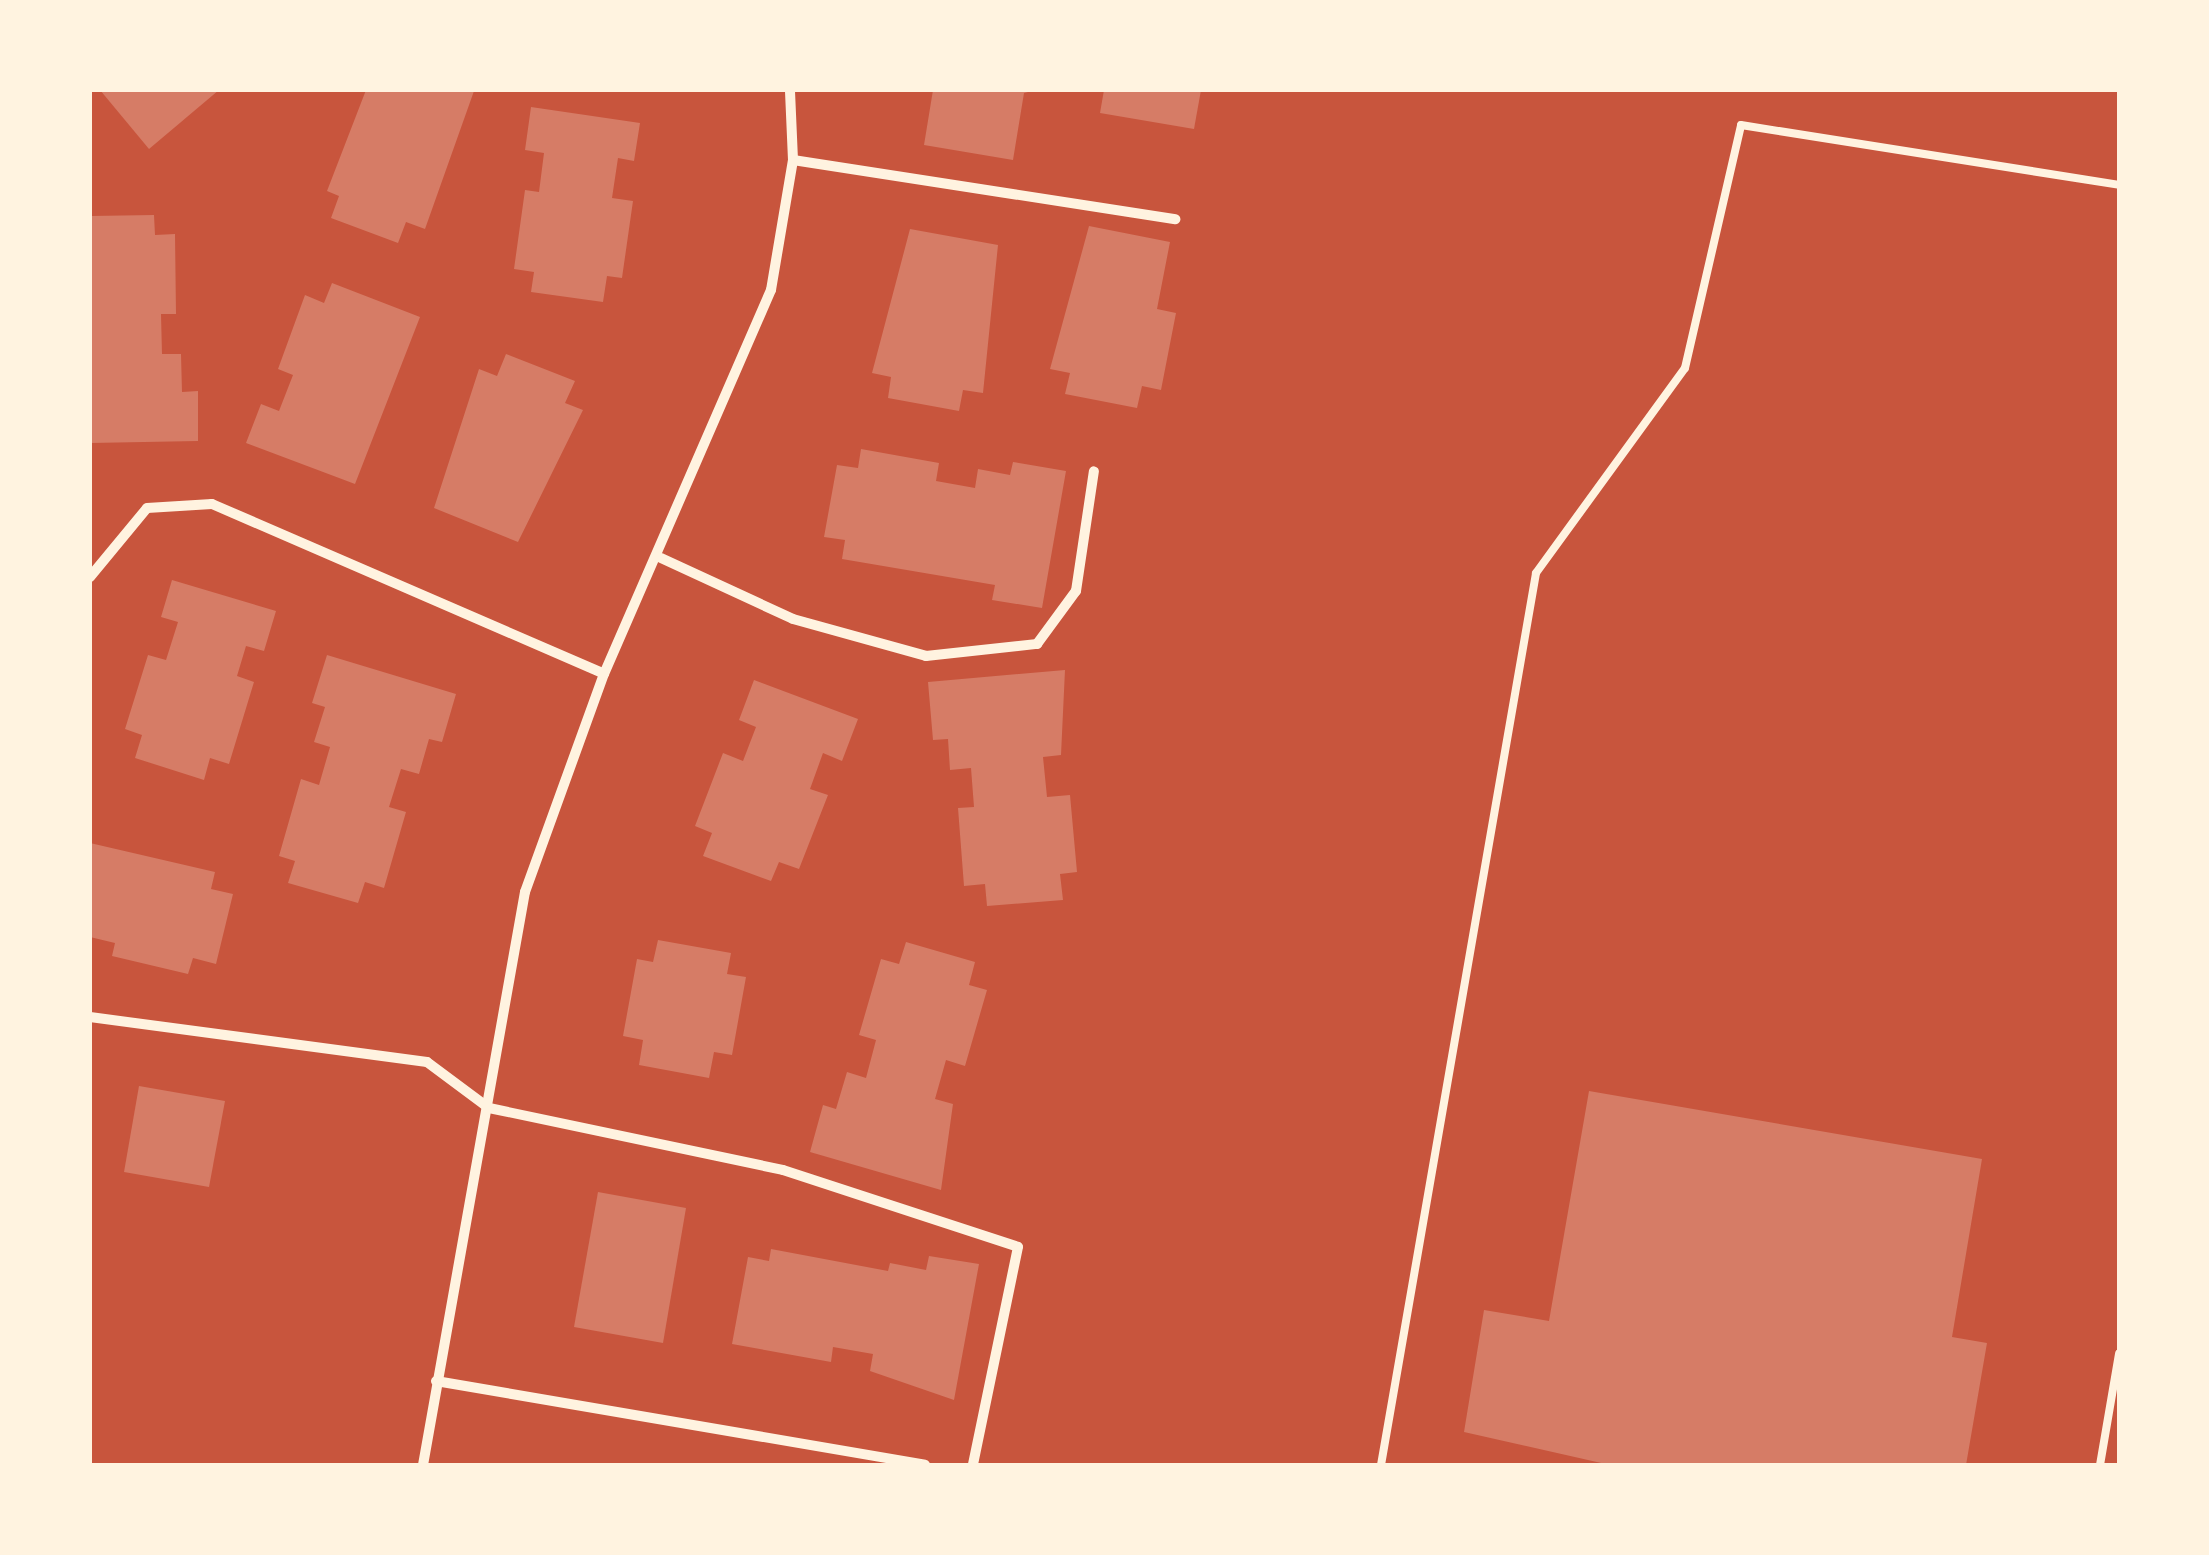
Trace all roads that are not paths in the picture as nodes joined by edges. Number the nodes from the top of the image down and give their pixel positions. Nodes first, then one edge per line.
1 (790, 90) edge
2 (793, 160) junction
3 (2119, 185) edge
4 (1174, 219) dead end
5 (1094, 471) dead end
6 (660, 558) junction
7 (90, 578) edge
8 (604, 674) junction
9 (90, 1016) edge
10 (489, 1108) junction
11 (2119, 1354) edge
12 (436, 1380) junction
13 (423, 1465) edge
14 (925, 1465) edge
15 (973, 1465) edge
16 (1381, 1465) edge
17 (2100, 1465) edge

1 - 2 street
2 - 4 street
2 - 6 street
3 - 16 lane
5 - 6 street
6 - 8 street
7 - 8 street
8 - 10 street
9 - 10 street
10 - 12 street
10 - 15 street
11 - 17 lane
12 - 13 street
12 - 14 street

